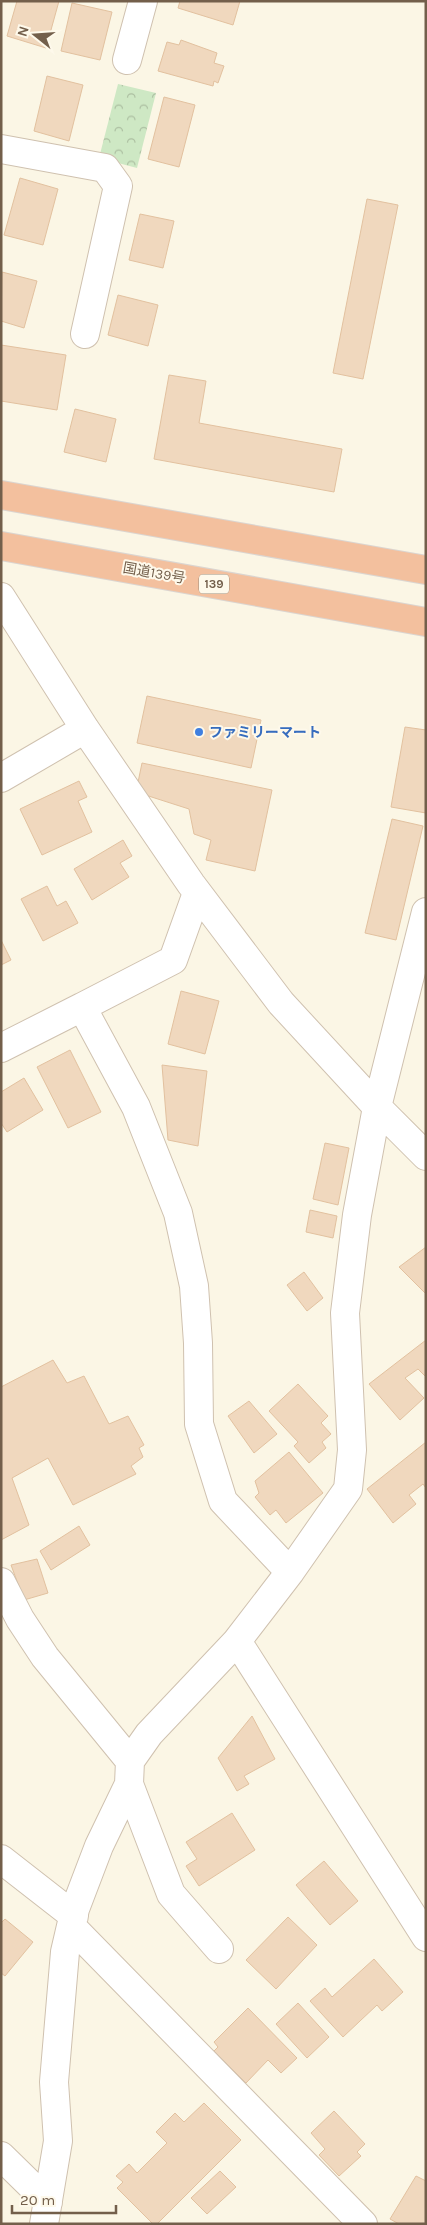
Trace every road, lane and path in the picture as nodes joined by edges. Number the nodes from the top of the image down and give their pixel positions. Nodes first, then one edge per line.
1 (143, 1) edge
2 (127, 60) dead end
3 (1, 149) edge
4 (85, 334) dead end
5 (1, 495) edge
6 (1, 546) edge
7 (426, 570) edge
8 (1, 597) edge
9 (426, 622) edge
10 (85, 729) junction
11 (1, 778) edge
12 (197, 893) junction
13 (426, 912) edge
14 (82, 1007) junction
15 (1, 1048) edge
16 (377, 1107) junction
17 (426, 1156) edge
18 (290, 1572) junction
19 (1, 1582) edge
20 (237, 1641) junction
21 (129, 1773) junction
22 (1, 1859) edge
23 (72, 1921) junction
24 (426, 1937) edge
25 (219, 1949) dead end
26 (1, 2156) edge
27 (46, 2213) edge
28 (363, 2224) edge

1 - 2 street
3 - 4 street
5 - 7 highway
6 - 9 highway, 国道139号 / 139
8 - 10 street
10 - 11 street
10 - 12 street
12 - 14 street
12 - 16 street
13 - 16 street
14 - 15 street
14 - 18 street
16 - 17 street
16 - 18 street
18 - 20 street
19 - 21 street
20 - 21 street
20 - 24 street
21 - 23 street
21 - 25 street
22 - 23 street
23 - 27 street
23 - 28 street
26 - 27 street

